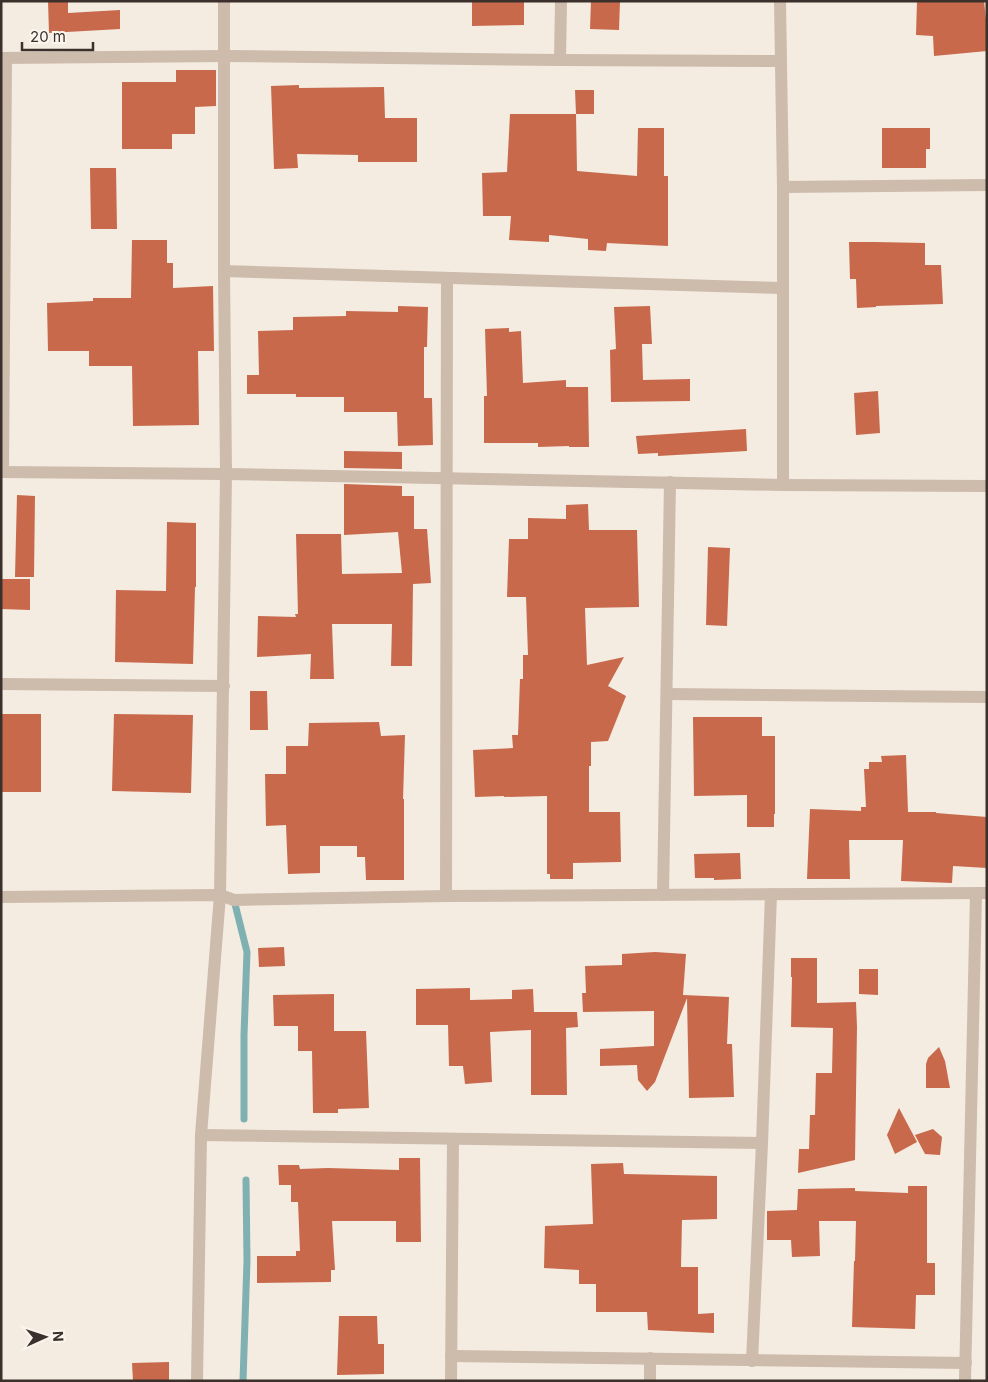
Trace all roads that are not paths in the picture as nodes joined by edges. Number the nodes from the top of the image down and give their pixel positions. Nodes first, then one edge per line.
1 (224, 1) edge
2 (561, 1) edge
3 (780, 1) edge
4 (225, 56) junction
5 (4, 58) edge
6 (560, 60) junction
7 (781, 61) junction
8 (987, 185) edge
9 (783, 187) junction
10 (224, 270) junction
11 (447, 278) junction
12 (782, 288) junction
13 (2, 472) edge
14 (226, 474) junction
15 (447, 478) junction
16 (670, 482) junction
17 (783, 485) junction
18 (987, 486) edge
19 (1, 684) edge
20 (224, 686) junction
21 (667, 694) junction
22 (987, 698) edge
23 (982, 893) edge
24 (771, 894) junction
25 (220, 895) junction
26 (663, 895) junction
27 (446, 896) junction
28 (1, 897) edge
29 (201, 1135) junction
30 (453, 1139) junction
31 (762, 1143) junction
32 (452, 1356) junction
33 (650, 1358) junction
34 (752, 1361) junction
35 (966, 1363) junction
36 (197, 1381) edge
37 (451, 1381) edge
38 (650, 1381) edge
39 (965, 1381) edge

1 - 4 street
2 - 6 street
3 - 7 street
4 - 5 street
4 - 6 street
4 - 10 street
5 - 13 street
6 - 7 street
7 - 9 street
8 - 9 street
9 - 12 street
10 - 11 street
10 - 14 street
11 - 12 street
11 - 15 street
12 - 17 street
13 - 14 street
14 - 15 street
14 - 20 street
15 - 16 street
15 - 27 street
16 - 17 street
16 - 21 street
17 - 18 street
19 - 20 street
20 - 25 street
21 - 22 street
21 - 26 street
23 - 24 street
23 - 35 street
24 - 26 street
24 - 31 street
25 - 27 street
25 - 28 street
25 - 29 street
26 - 27 street
29 - 30 street
29 - 36 street
30 - 31 street
30 - 32 street
31 - 34 street
32 - 33 street
32 - 37 street
33 - 34 street
33 - 38 street
34 - 35 street
35 - 39 street

